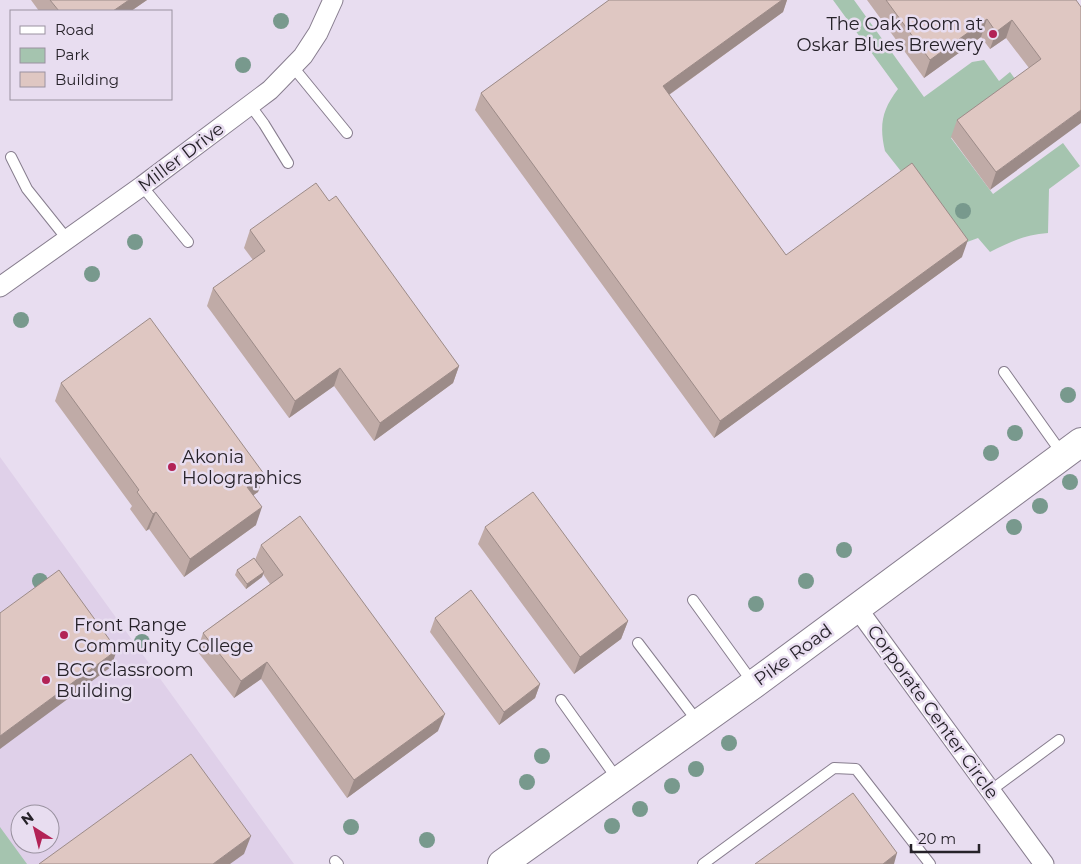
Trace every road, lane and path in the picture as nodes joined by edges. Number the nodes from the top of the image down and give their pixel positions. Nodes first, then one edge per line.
1 (333, 0) edge
2 (293, 66) junction
3 (250, 105) junction
4 (347, 133) dead end
5 (11, 157) dead end
6 (288, 162) dead end
7 (142, 186) junction
8 (67, 239) junction
9 (188, 242) dead end
10 (0, 287) edge
11 (1004, 372) dead end
12 (1072, 448) edge
13 (694, 600) dead end
14 (857, 608) junction
15 (638, 643) dead end
16 (754, 684) junction
17 (561, 700) dead end
18 (699, 724) junction
19 (1059, 740) dead end
20 (619, 781) junction
21 (990, 790) junction
22 (502, 864) edge
23 (703, 864) edge
24 (930, 864) edge
25 (1044, 864) edge

1 - 2 street, Miller Drive
2 - 3 street, Miller Drive
2 - 4 lane
3 - 6 lane
3 - 7 street, Miller Drive
5 - 8 lane
7 - 8 street, Miller Drive
7 - 9 lane
8 - 10 street, Miller Drive
11 - 12 lane
12 - 14 main road, Pike Road
13 - 16 lane
14 - 16 main road, Pike Road
14 - 21 street, Corporate Center Circle
15 - 18 lane
16 - 18 main road, Pike Road
17 - 20 lane
18 - 20 main road, Pike Road
19 - 21 lane
20 - 22 main road, Pike Road
21 - 25 street, Corporate Center Circle
23 - 24 lane

